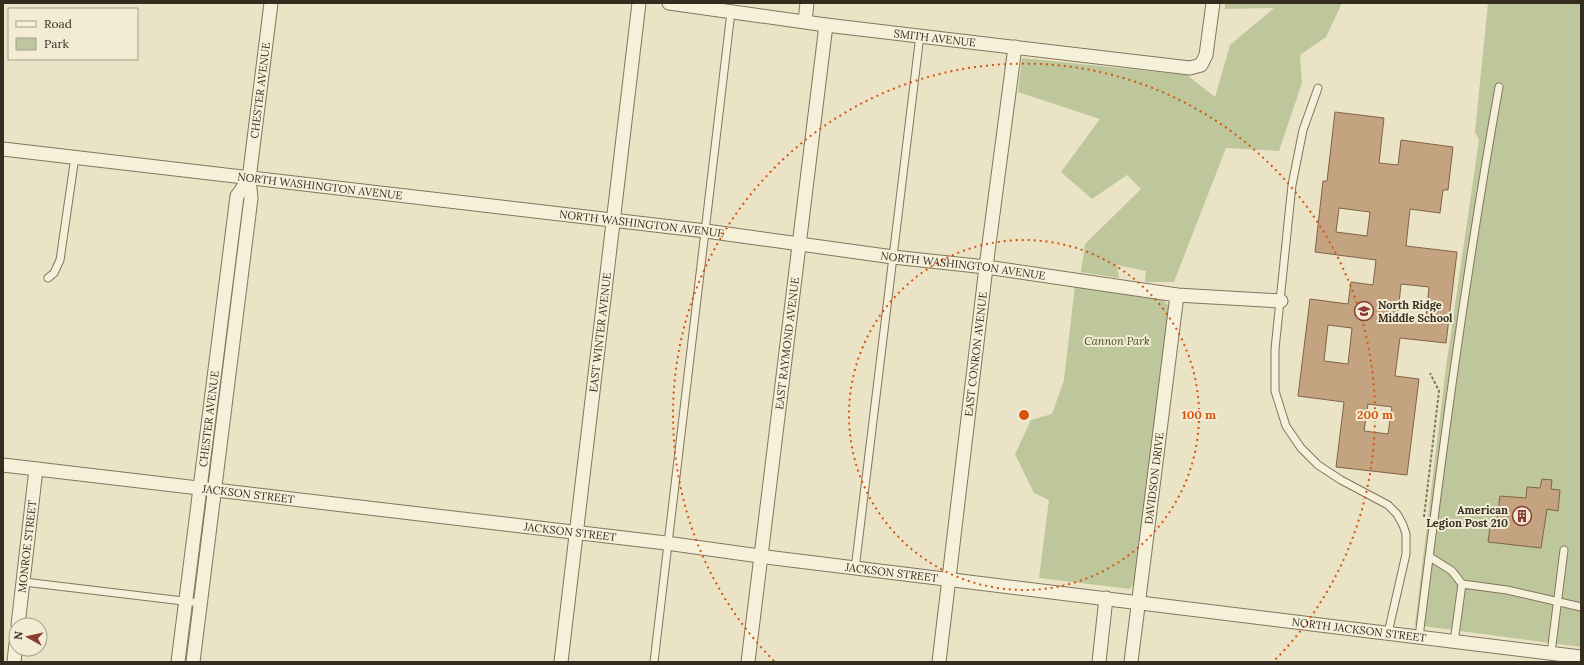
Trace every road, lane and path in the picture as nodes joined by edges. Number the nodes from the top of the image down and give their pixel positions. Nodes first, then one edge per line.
1 (271, 3) edge
2 (639, 3) edge
3 (669, 3) edge
4 (807, 3) edge
5 (1213, 3) edge
6 (731, 12) junction
7 (805, 21) junction
8 (826, 25) junction
9 (920, 35) junction
10 (1015, 47) junction
11 (1499, 87) dead end
12 (1318, 88) dead end
13 (3, 149) edge
14 (75, 157) junction
15 (249, 178) junction
16 (612, 220) junction
17 (706, 231) junction
18 (800, 244) junction
19 (893, 257) junction
20 (986, 267) junction
21 (48, 278) dead end
22 (225, 287) junction
23 (240, 289) junction
24 (1177, 295) junction
25 (1281, 301) junction
26 (1430, 373) dead end
27 (212, 385) junction
28 (228, 386) junction
29 (3, 465) edge
30 (36, 469) junction
31 (199, 487) junction
32 (215, 489) junction
33 (1423, 523) dead end
34 (575, 533) junction
35 (666, 543) junction
36 (1564, 550) dead end
37 (760, 557) junction
38 (1430, 557) junction
39 (855, 568) junction
40 (950, 580) junction
41 (24, 582) junction
42 (1462, 584) junction
43 (1106, 598) junction
44 (185, 601) junction
45 (1138, 602) junction
46 (1557, 602) junction
47 (200, 603) junction
48 (1581, 607) edge
49 (19, 617) edge
50 (1388, 633) junction
51 (1419, 637) junction
52 (1454, 642) junction
53 (1551, 653) junction
54 (1581, 657) edge
55 (178, 662) edge
56 (193, 662) edge
57 (561, 662) edge
58 (654, 662) edge
59 (748, 662) edge
60 (939, 662) edge
61 (1099, 662) edge
62 (1131, 662) edge

1 - 15 street, CHESTER AVENUE
2 - 16 street, EAST WINTER AVENUE
3 - 6 street, SMITH AVENUE
4 - 7 street
5 - 10 street, SMITH AVENUE
6 - 7 street, SMITH AVENUE
6 - 17 lane
7 - 8 street, SMITH AVENUE
8 - 9 street, SMITH AVENUE
8 - 18 street, EAST RAYMOND AVENUE
9 - 10 street, SMITH AVENUE
9 - 19 lane
10 - 20 street, EAST CONRON AVENUE
11 - 38 lane
12 - 25 lane
13 - 14 street, NORTH WASHINGTON AVENUE
14 - 15 street, NORTH WASHINGTON AVENUE
14 - 21 lane
15 - 16 street, NORTH WASHINGTON AVENUE
15 - 22 street, CHESTER AVENUE
15 - 23 street, CHESTER AVENUE
16 - 17 street, NORTH WASHINGTON AVENUE
16 - 34 street, EAST WINTER AVENUE
17 - 18 street, NORTH WASHINGTON AVENUE
17 - 35 lane
18 - 19 street, NORTH WASHINGTON AVENUE
18 - 37 street, EAST RAYMOND AVENUE
19 - 20 street, NORTH WASHINGTON AVENUE
19 - 39 lane
20 - 24 street, NORTH WASHINGTON AVENUE
20 - 40 street, EAST CONRON AVENUE
22 - 23 street
22 - 27 street, CHESTER AVENUE
23 - 28 street, CHESTER AVENUE
24 - 25 street, NORTH WASHINGTON AVENUE
24 - 45 street, DAVIDSON DRIVE
25 - 50 lane
26 - 33 path
27 - 28 street
27 - 31 street, CHESTER AVENUE
28 - 32 street, CHESTER AVENUE
29 - 30 street, JACKSON STREET
30 - 31 street, JACKSON STREET
30 - 41 street, MONROE STREET
31 - 32 street, JACKSON STREET
31 - 44 street, CHESTER AVENUE
32 - 34 street, JACKSON STREET
32 - 47 street, CHESTER AVENUE
34 - 35 street, JACKSON STREET
34 - 57 street, EAST WINTER AVENUE
35 - 37 street, JACKSON STREET
35 - 58 lane
36 - 46 lane
37 - 39 street, JACKSON STREET
37 - 59 street, EAST RAYMOND AVENUE
38 - 42 lane
38 - 51 lane
39 - 40 street, JACKSON STREET
40 - 43 street, JACKSON STREET
40 - 60 street, EAST CONRON AVENUE
41 - 44 lane
41 - 49 street, MONROE STREET
42 - 46 lane
42 - 52 lane
43 - 45 street, JACKSON STREET
43 - 61 street
44 - 47 lane
44 - 55 street, CHESTER AVENUE
45 - 50 street, NORTH JACKSON STREET
45 - 62 street, DAVIDSON DRIVE
46 - 48 lane
46 - 53 lane
47 - 56 street, CHESTER AVENUE
50 - 51 street, NORTH JACKSON STREET
51 - 52 street, NORTH JACKSON STREET
52 - 53 street, NORTH JACKSON STREET
53 - 54 street, NORTH JACKSON STREET

